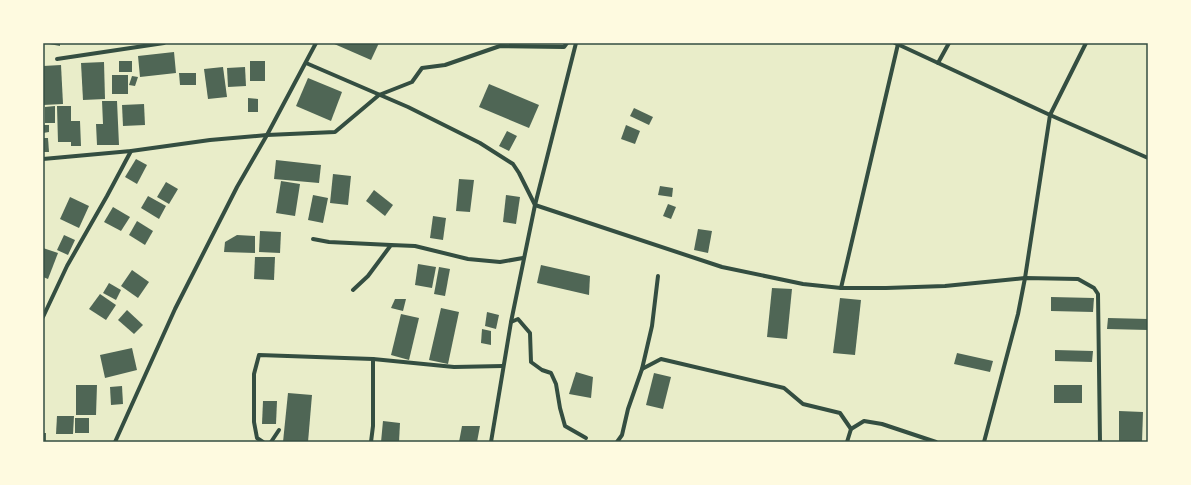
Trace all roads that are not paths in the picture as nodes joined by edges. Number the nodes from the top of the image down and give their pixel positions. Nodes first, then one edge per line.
1 (164, 43) edge
2 (316, 43) edge
3 (567, 43) edge
4 (576, 43) edge
5 (949, 43) edge
6 (1086, 43) edge
7 (897, 44) edge
8 (509, 45) edge
9 (57, 59) dead end
10 (306, 62) junction
11 (938, 63) junction
12 (379, 95) junction
13 (1050, 115) junction
14 (267, 134) junction
15 (131, 151) junction
16 (1148, 158) edge
17 (43, 159) edge
18 (535, 205) junction
19 (313, 239) dead end
20 (391, 245) junction
21 (523, 258) junction
22 (658, 276) dead end
23 (1026, 278) junction
24 (841, 288) junction
25 (353, 290) dead end
26 (43, 317) edge
27 (511, 322) junction
28 (372, 359) junction
29 (503, 366) junction
30 (642, 369) junction
31 (851, 429) junction
32 (279, 430) dead end
33 (586, 438) dead end
34 (115, 442) edge
35 (263, 442) edge
36 (271, 442) edge
37 (371, 442) edge
38 (490, 442) edge
39 (617, 442) edge
40 (847, 442) edge
41 (936, 442) edge
42 (984, 442) edge
43 (1100, 442) edge

1 - 9 street
2 - 10 street
3 - 8 street
4 - 18 street
5 - 11 street
6 - 13 street
7 - 11 street
7 - 24 street
8 - 12 street
10 - 12 street
10 - 14 street
11 - 13 street
12 - 14 street
12 - 18 street
13 - 16 street
13 - 23 street
14 - 15 street
14 - 34 street
15 - 17 street
15 - 26 street
18 - 21 street
18 - 24 street
19 - 20 street
20 - 21 street
20 - 25 street
21 - 27 street
22 - 30 street
23 - 24 street
23 - 42 street
23 - 43 street
27 - 29 street
27 - 33 street
28 - 29 street
28 - 35 street
28 - 37 street
29 - 38 street
30 - 31 street
30 - 39 street
31 - 40 street
31 - 41 street
32 - 36 street

